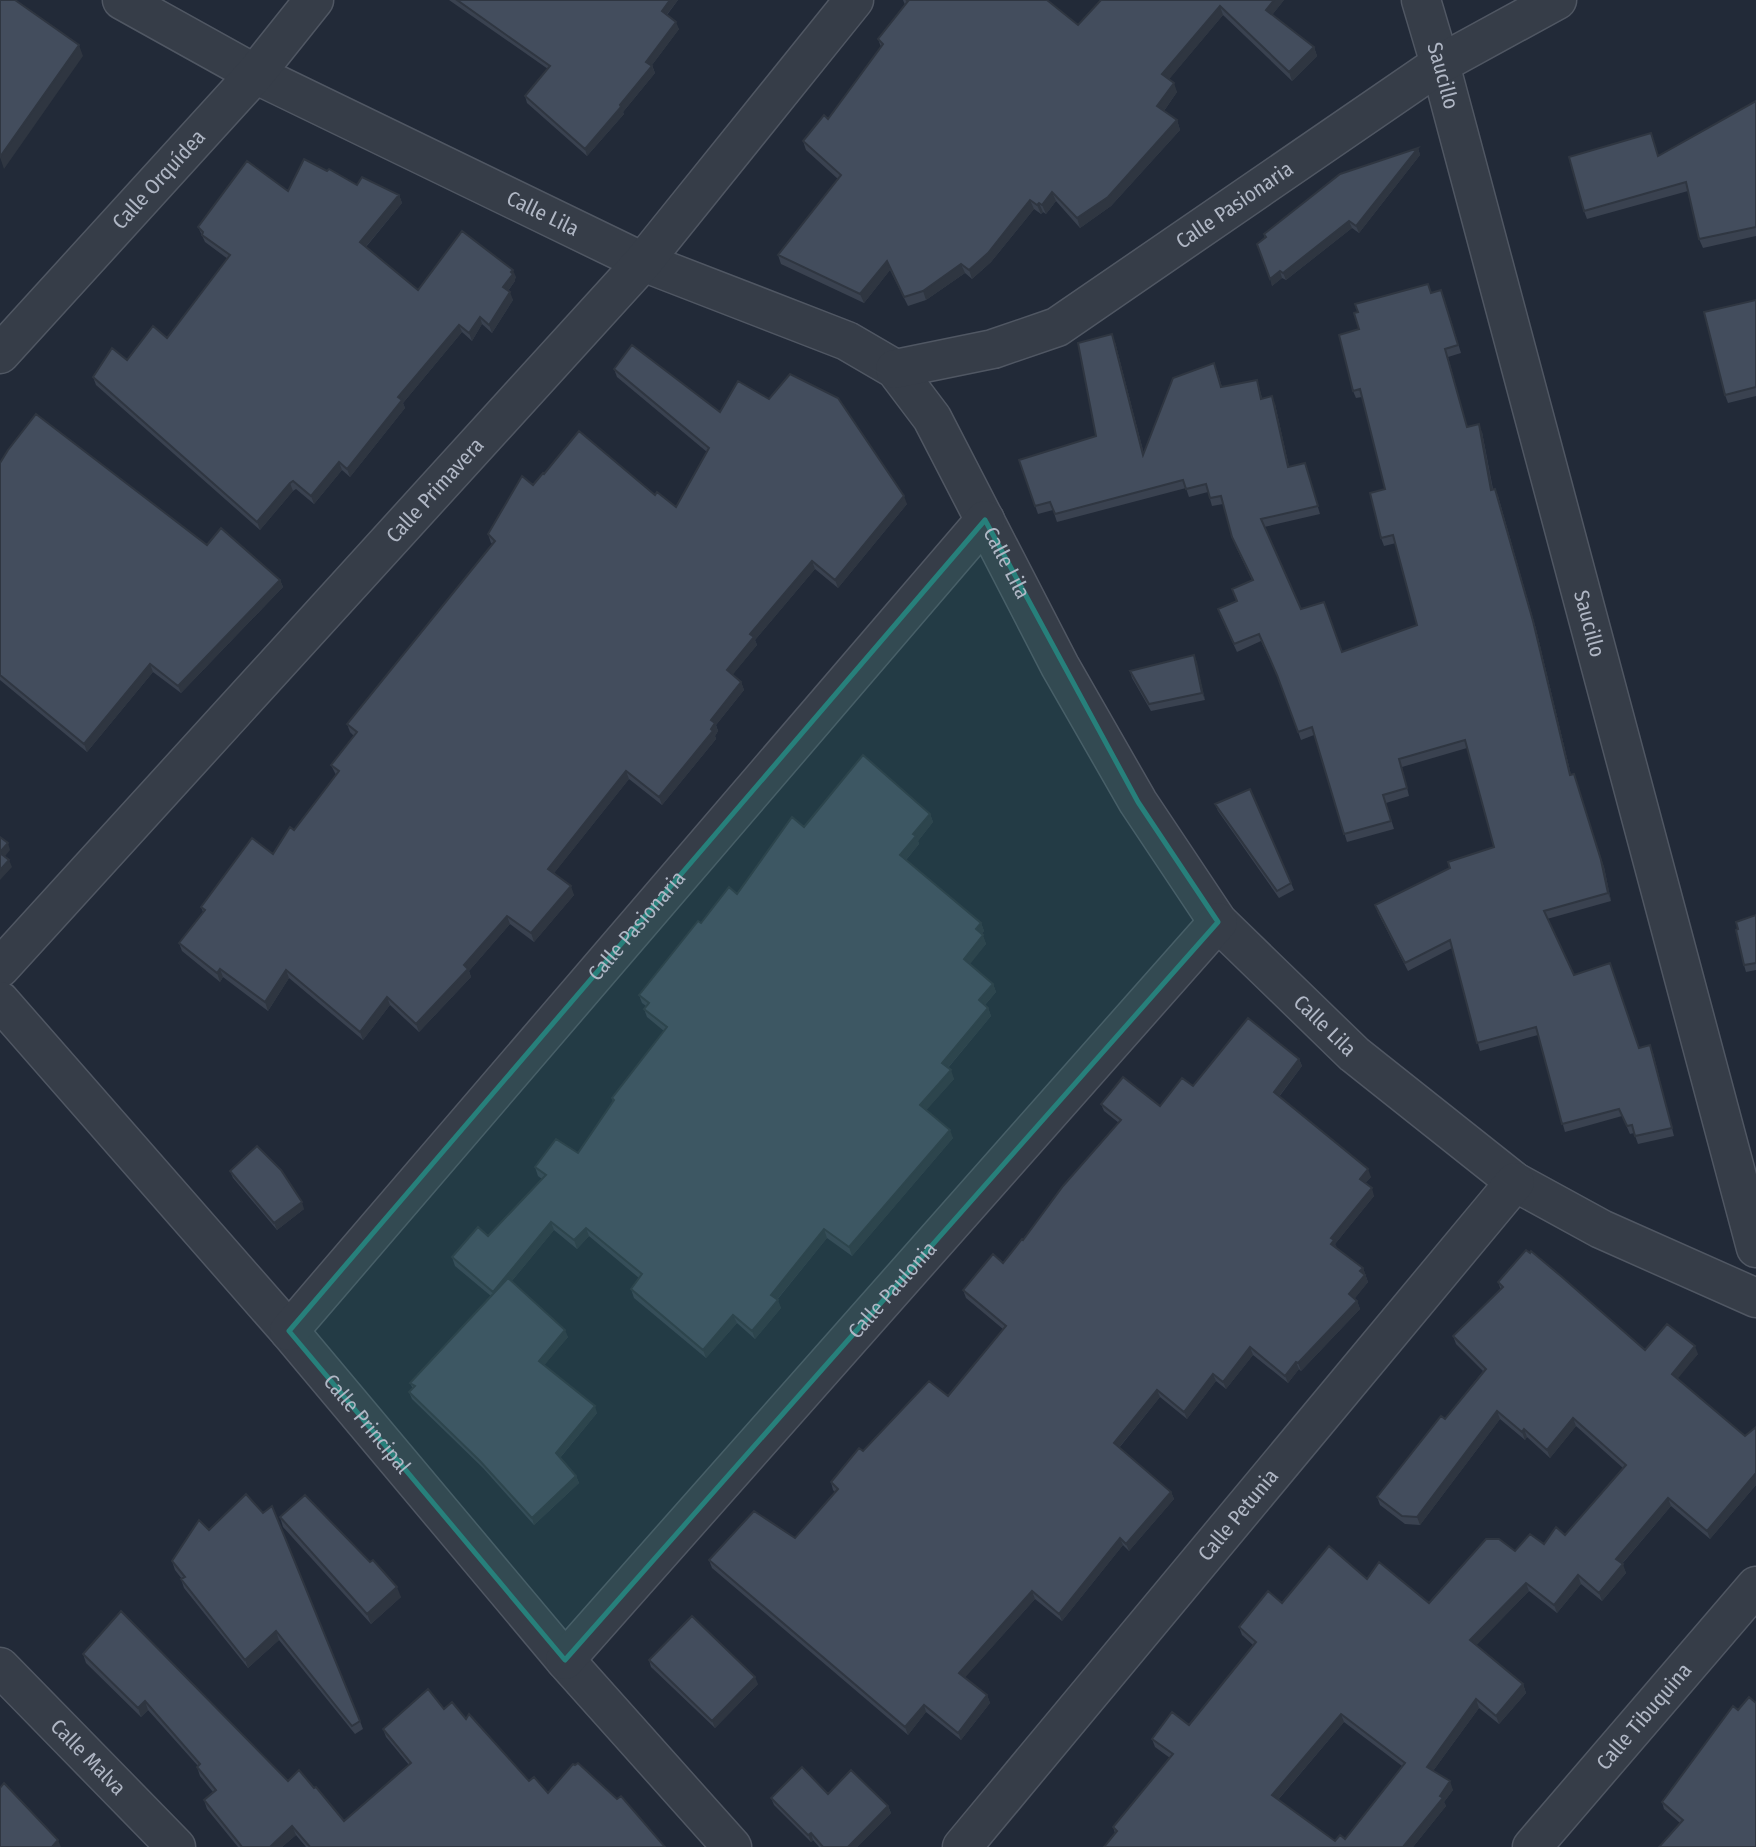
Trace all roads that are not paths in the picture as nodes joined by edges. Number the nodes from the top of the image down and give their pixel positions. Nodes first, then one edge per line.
1 (122, 0) edge
2 (314, 0) edge
3 (854, 0) edge
4 (1421, 0) edge
5 (1557, 0) edge
6 (1440, 64) junction
7 (255, 74) junction
8 (643, 262) junction
9 (0, 354) edge
10 (895, 369) junction
11 (985, 520) junction
12 (1218, 922) junction
13 (0, 968) edge
14 (0, 1000) edge
15 (1515, 1182) junction
16 (1756, 1248) edge
17 (1756, 1298) edge
18 (289, 1331) junction
19 (1756, 1586) edge
20 (565, 1660) junction
21 (5, 1682) edge
22 (176, 1847) edge
23 (732, 1847) edge
24 (962, 1847) edge
25 (1532, 1847) edge

1 - 7 street, Calle Lila
2 - 7 street, Calle Orquídea
3 - 8 street, Calle Primavera
4 - 6 street, Saucillo
5 - 6 street, Calle Pasionaria
6 - 10 street, Calle Pasionaria
6 - 16 street, Saucillo
7 - 8 street, Calle Lila
7 - 9 street, Calle Orquídea
8 - 10 street, Calle Lila
8 - 13 street, Calle Primavera
10 - 11 street, Calle Lila
11 - 12 street, Calle Lila
11 - 18 street, Calle Pasionaria
12 - 15 street, Calle Lila
12 - 20 street, Calle Paulonia
14 - 18 street, Calle Principal
15 - 17 street, Calle Lila
15 - 24 street, Calle Petunia
18 - 20 street, Calle Principal
19 - 25 street, Calle Tibuquina
20 - 23 street, Calle Principal
21 - 22 street, Calle Malva

